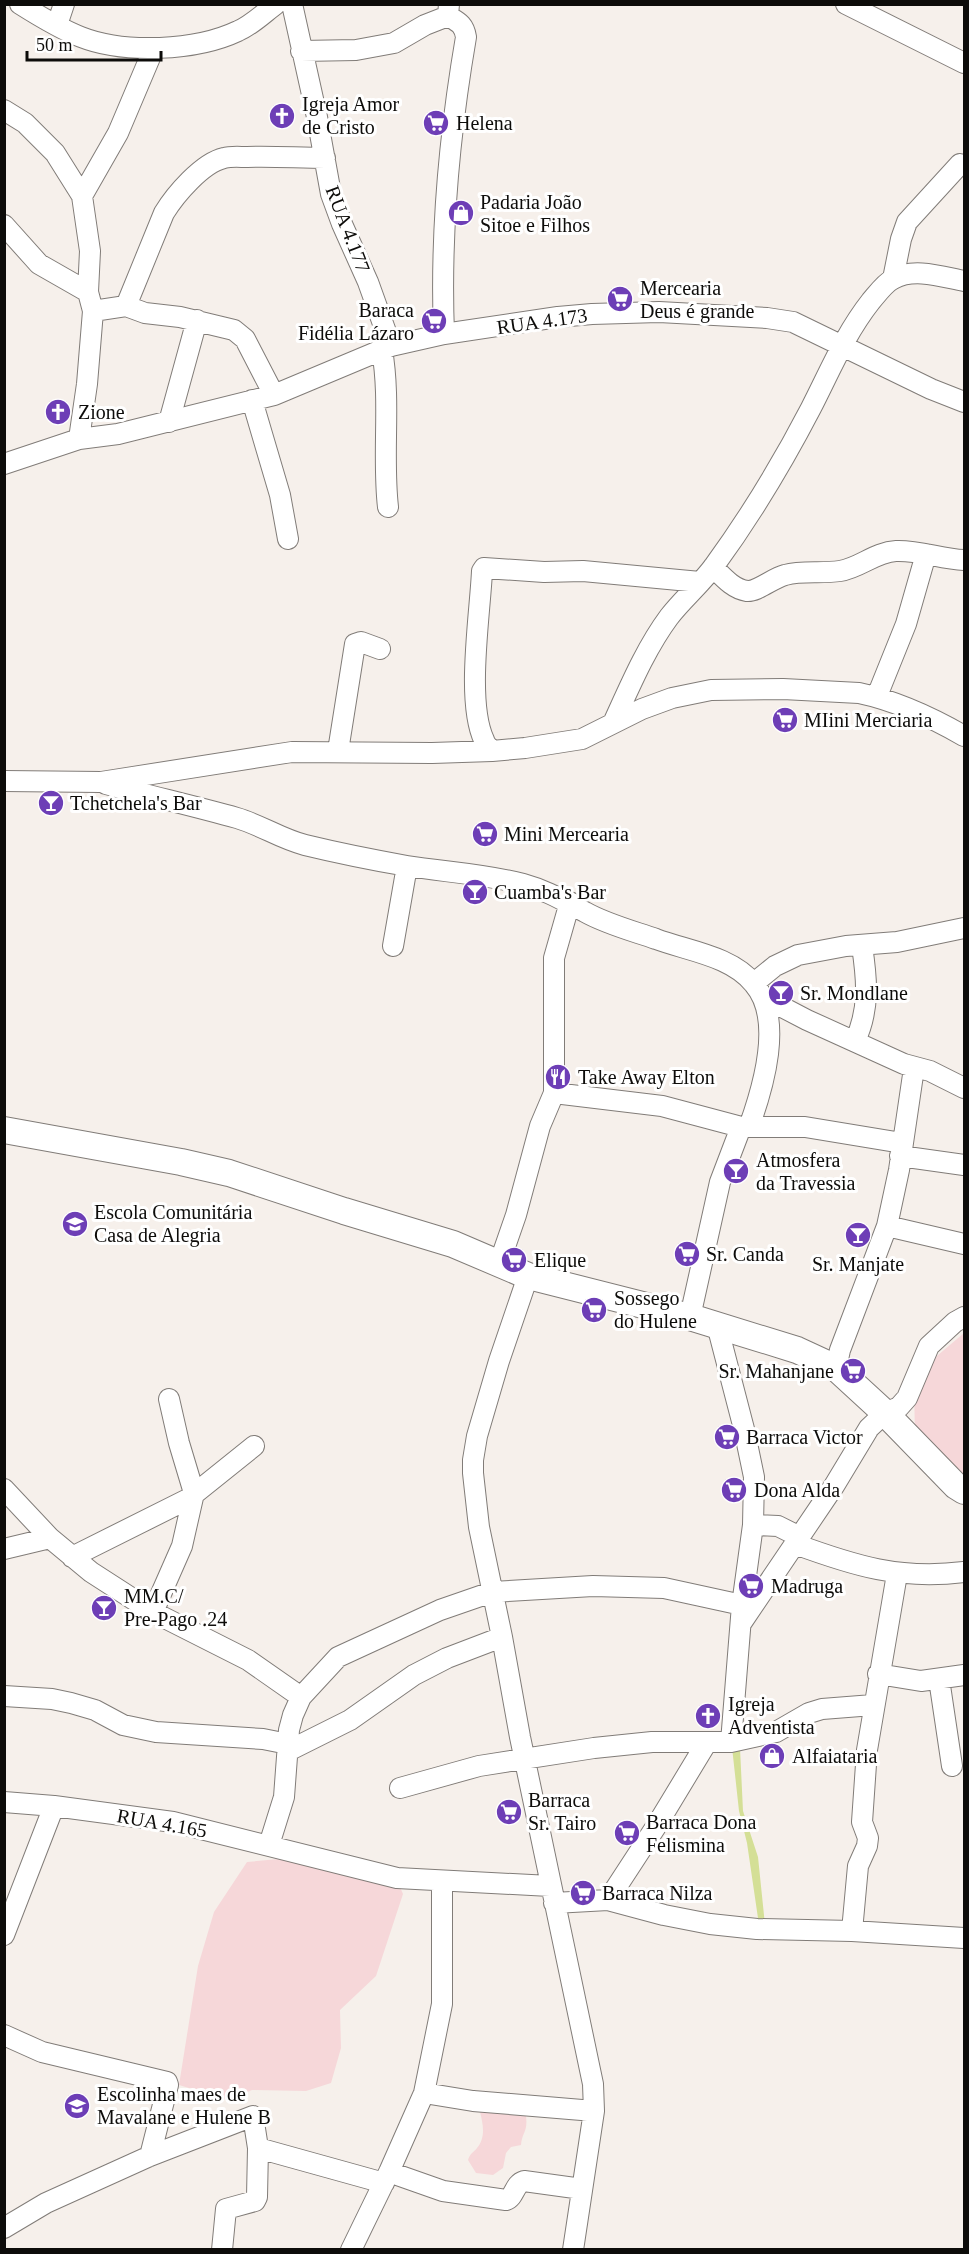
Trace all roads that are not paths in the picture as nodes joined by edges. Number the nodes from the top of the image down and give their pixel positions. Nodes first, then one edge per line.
1 (20, 4) edge
2 (64, 4) edge
3 (276, 4) edge
4 (292, 4) edge
5 (846, 4) edge
6 (448, 10) edge
7 (57, 25) junction
8 (154, 48) junction
9 (301, 51) junction
10 (964, 63) edge
11 (4, 111) edge
12 (325, 158) junction
13 (960, 164) dead end
14 (82, 196) junction
15 (4, 225) edge
16 (893, 279) junction
17 (964, 281) edge
18 (91, 302) junction
19 (126, 306) junction
20 (197, 320) junction
21 (444, 334) junction
22 (841, 345) junction
23 (386, 348) junction
24 (274, 395) junction
25 (252, 400) junction
26 (964, 402) edge
27 (169, 422) junction
28 (79, 439) junction
29 (4, 464) edge
30 (388, 507) dead end
31 (288, 539) dead end
32 (926, 554) junction
33 (964, 560) edge
34 (713, 567) junction
35 (700, 582) junction
36 (380, 649) dead end
37 (877, 696) junction
38 (614, 722) junction
39 (964, 736) edge
40 (492, 751) junction
41 (338, 752) junction
42 (4, 781) edge
43 (101, 782) junction
44 (407, 866) junction
45 (570, 902) junction
46 (964, 928) edge
47 (393, 946) dead end
48 (862, 946) junction
49 (758, 990) junction
50 (855, 1041) junction
51 (914, 1068) junction
52 (964, 1088) edge
53 (554, 1093) junction
54 (745, 1127) junction
55 (4, 1130) edge
56 (901, 1150) junction
57 (964, 1165) edge
58 (887, 1226) junction
59 (964, 1244) edge
60 (499, 1264) junction
61 (528, 1276) junction
62 (690, 1317) junction
63 (964, 1317) edge
64 (717, 1325) junction
65 (836, 1368) junction
66 (170, 1399) dead end
67 (885, 1413) junction
68 (254, 1446) dead end
69 (4, 1489) edge
70 (194, 1493) junction
71 (962, 1493) edge
72 (753, 1525) junction
73 (50, 1538) junction
74 (798, 1541) junction
75 (4, 1549) edge
76 (72, 1557) junction
77 (964, 1572) edge
78 (897, 1574) junction
79 (492, 1592) junction
80 (153, 1612) junction
81 (741, 1614) junction
82 (502, 1637) junction
83 (878, 1674) junction
84 (964, 1675) edge
85 (939, 1679) junction
86 (4, 1696) edge
87 (301, 1697) junction
88 (873, 1705) junction
89 (707, 1742) junction
90 (731, 1742) junction
91 (288, 1747) junction
92 (524, 1758) junction
93 (952, 1766) dead end
94 (400, 1788) dead end
95 (4, 1802) edge
96 (54, 1806) junction
97 (268, 1845) junction
98 (442, 1881) junction
99 (552, 1895) junction
100 (608, 1900) junction
101 (852, 1931) junction
102 (4, 1935) edge
103 (964, 1938) edge
104 (4, 2035) edge
105 (424, 2093) junction
106 (594, 2111) junction
107 (258, 2148) junction
108 (150, 2157) junction
109 (387, 2177) junction
110 (582, 2189) junction
111 (4, 2228) edge
112 (222, 2250) edge
113 (351, 2250) edge
114 (573, 2250) edge

1 - 7 street
2 - 7 street
3 - 8 street
4 - 9 street, RUA 4.177
5 - 10 street
6 - 9 street
6 - 21 street
7 - 8 street
8 - 14 street
9 - 12 street, RUA 4.177
11 - 14 street
12 - 19 street
12 - 23 street, RUA 4.177
13 - 16 street
14 - 18 street
15 - 18 street
16 - 17 street
16 - 22 street
18 - 19 street
18 - 28 street
19 - 20 street
20 - 24 street
20 - 27 street
21 - 22 street, RUA 4.173
21 - 23 street, RUA 4.173
22 - 26 street, RUA 4.173
22 - 34 street
23 - 24 street, RUA 4.173
23 - 30 street, RUA 4.177
24 - 25 street, RUA 4.173
25 - 27 street, RUA 4.173
25 - 31 street
27 - 28 street, RUA 4.173
28 - 29 street, RUA 4.173
32 - 33 street
32 - 34 street
32 - 37 street
34 - 35 street
35 - 38 street
35 - 40 street
36 - 41 street
37 - 38 street
37 - 39 street
38 - 40 street
40 - 41 street
41 - 43 street
42 - 43 street
43 - 44 street
44 - 45 street
44 - 47 street
45 - 49 street
45 - 53 street
46 - 48 street
48 - 49 street
48 - 50 street
49 - 50 street
49 - 54 street
50 - 51 street
51 - 52 street
51 - 56 street
53 - 54 street
53 - 60 street
54 - 56 street
54 - 62 street
55 - 60 street
56 - 57 street
56 - 58 street
58 - 59 street
58 - 65 street
60 - 61 street
61 - 62 street
61 - 79 street
62 - 64 street
63 - 67 street
64 - 65 street
64 - 72 street
65 - 67 street
66 - 70 street
67 - 71 street
67 - 74 street
68 - 70 street
69 - 73 street
70 - 76 street
70 - 80 street
72 - 74 street
72 - 81 street
73 - 75 street
73 - 76 street
74 - 78 street
74 - 81 street
76 - 80 street
77 - 78 street
78 - 83 street
79 - 81 street
79 - 82 street
79 - 87 street
80 - 87 street
81 - 90 street
82 - 91 street
82 - 92 street
83 - 85 street
83 - 88 street
84 - 85 street
85 - 93 street
86 - 91 street
87 - 91 street
88 - 90 street
88 - 101 street
89 - 90 street
89 - 92 street
89 - 100 street
91 - 97 street
92 - 94 street
92 - 99 street
95 - 96 street, RUA 4.165
96 - 97 street, RUA 4.165
96 - 102 street
97 - 98 street, RUA 4.165
98 - 99 street, RUA 4.165
98 - 105 street
99 - 100 street, RUA 4.165
99 - 106 street
100 - 101 street, RUA 4.165
101 - 103 street, RUA 4.165
104 - 108 street
105 - 106 street
105 - 109 street
106 - 110 street
107 - 108 street
107 - 109 street
107 - 112 street
108 - 111 street
109 - 110 street
109 - 113 street
110 - 114 street

